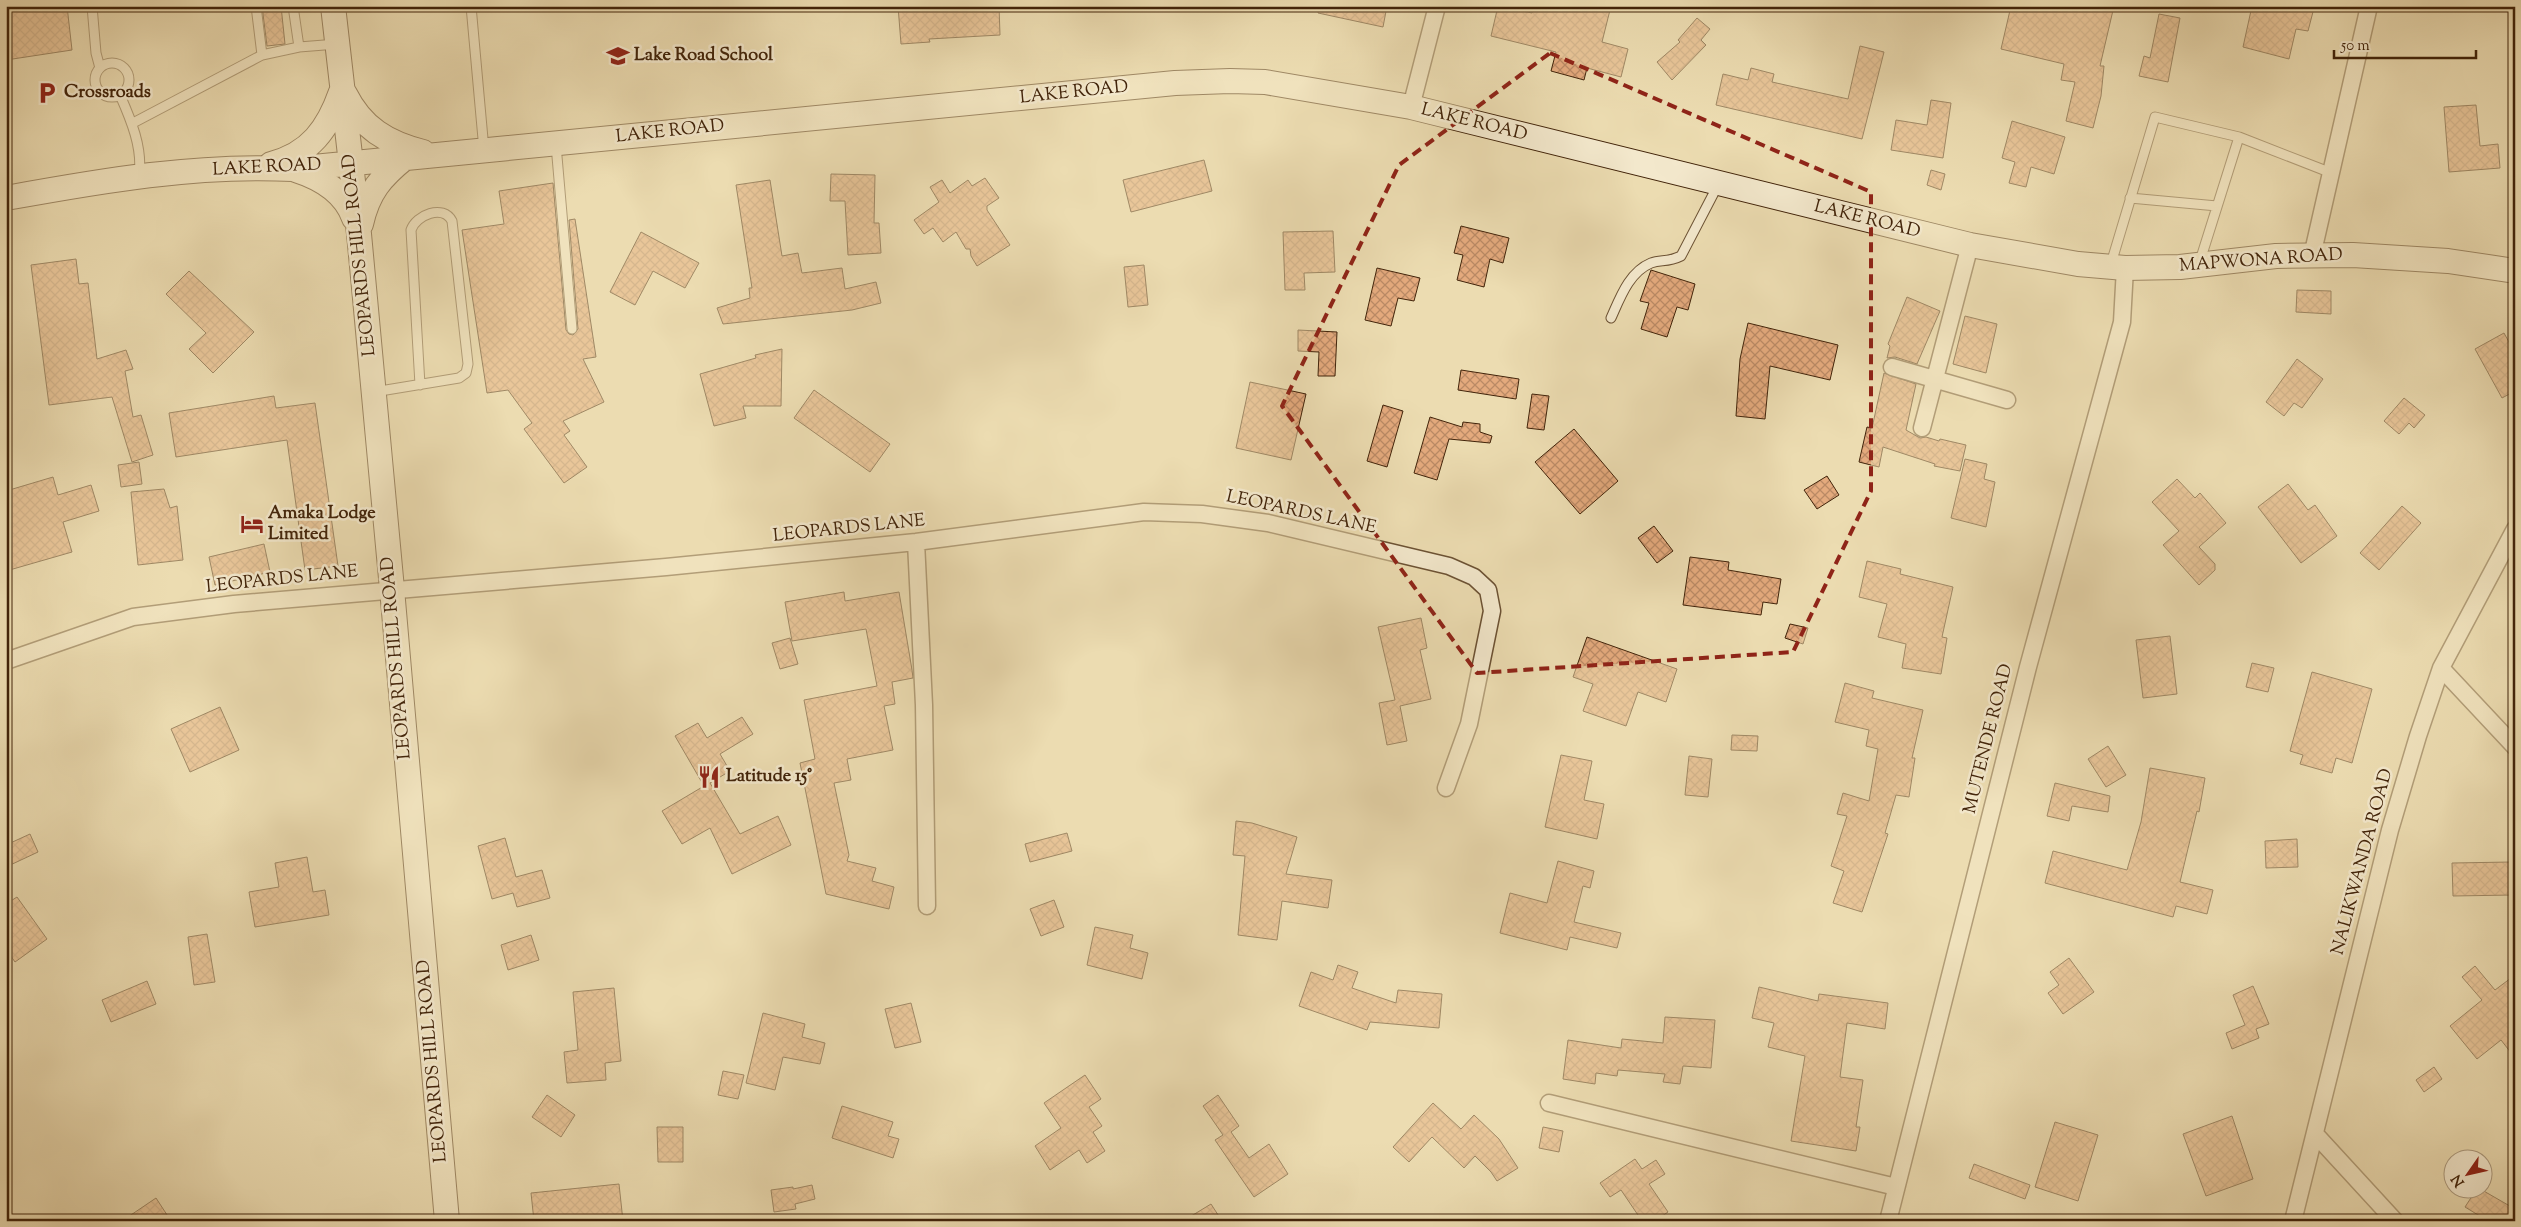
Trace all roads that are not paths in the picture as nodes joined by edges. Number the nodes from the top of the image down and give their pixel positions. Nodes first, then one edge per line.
1 (92, 6) edge
2 (256, 6) edge
3 (293, 6) edge
4 (333, 6) edge
5 (471, 6) edge
6 (1437, 6) edge
7 (2369, 6) edge
8 (337, 44) junction
9 (299, 48) junction
10 (262, 55) junction
11 (100, 68) junction
12 (342, 88) junction
13 (120, 95) junction
14 (1411, 107) junction
15 (133, 123) junction
16 (2239, 138) junction
17 (556, 143) junction
18 (484, 150) junction
19 (434, 154) junction
20 (406, 157) junction
21 (351, 163) junction
22 (259, 168) junction
23 (293, 169) junction
24 (2329, 172) junction
25 (139, 177) junction
26 (1719, 183) junction
27 (6, 198) edge
28 (2130, 198) junction
29 (2217, 206) junction
30 (359, 234) junction
31 (1970, 245) junction
32 (2312, 256) junction
33 (2199, 265) junction
34 (2118, 267) junction
35 (2515, 271) edge
36 (1611, 318) dead end
37 (572, 329) dead end
38 (1892, 368) dead end
39 (1935, 380) junction
40 (420, 384) junction
41 (373, 392) junction
42 (2006, 400) dead end
43 (1922, 428) dead end
44 (2515, 529) edge
45 (916, 542) junction
46 (392, 589) junction
47 (6, 661) edge
48 (2441, 668) junction
49 (2515, 747) edge
50 (1446, 788) dead end
51 (927, 906) dead end
52 (1549, 1103) dead end
53 (2316, 1135) junction
54 (1896, 1187) junction
55 (447, 1221) edge
56 (1888, 1221) edge
57 (2293, 1221) edge
58 (2394, 1221) edge

1 - 11 lane
2 - 10 lane
3 - 9 lane
4 - 8 main road, LEOPARDS HILL ROAD
5 - 18 lane
6 - 14 street
7 - 24 street
8 - 9 lane
8 - 12 main road, LEOPARDS HILL ROAD
9 - 10 lane
10 - 15 lane
11 - 13 lane
11 - 13 lane
12 - 19 main road
12 - 21 main road, LEOPARDS HILL ROAD
12 - 22 main road
13 - 15 lane
14 - 17 main road, LAKE ROAD
14 - 26 main road, LAKE ROAD
15 - 25 lane
16 - 24 lane
16 - 28 lane
16 - 29 lane
17 - 18 main road, LAKE ROAD
17 - 37 lane
18 - 19 main road, LAKE ROAD
19 - 20 main road, LAKE ROAD
20 - 21 main road, LAKE ROAD
20 - 30 main road
21 - 23 main road, LAKE ROAD
21 - 30 main road, LEOPARDS HILL ROAD
22 - 23 main road, LAKE ROAD
22 - 25 main road, LAKE ROAD
23 - 30 main road
24 - 32 street
25 - 27 main road, LAKE ROAD
26 - 31 main road, LAKE ROAD
26 - 36 lane
28 - 29 lane
28 - 34 lane
29 - 33 lane
30 - 41 main road, LEOPARDS HILL ROAD
31 - 34 main road, LAKE ROAD
31 - 39 street
32 - 33 main road, MAPWONA ROAD
32 - 35 main road, MAPWONA ROAD
33 - 34 main road, MAPWONA ROAD
34 - 54 street, MUTENDE ROAD
38 - 39 street
39 - 42 street
39 - 43 street
40 - 40 lane
40 - 41 lane
41 - 46 main road, LEOPARDS HILL ROAD
44 - 48 street, NALIKWANDA ROAD
45 - 46 street, LEOPARDS LANE
45 - 50 street, LEOPARDS LANE
45 - 51 street
46 - 47 street, LEOPARDS LANE
46 - 55 main road, LEOPARDS HILL ROAD
48 - 49 street
48 - 53 street, NALIKWANDA ROAD
52 - 54 street
53 - 57 street, NALIKWANDA ROAD
53 - 58 street
54 - 56 street, MUTENDE ROAD

